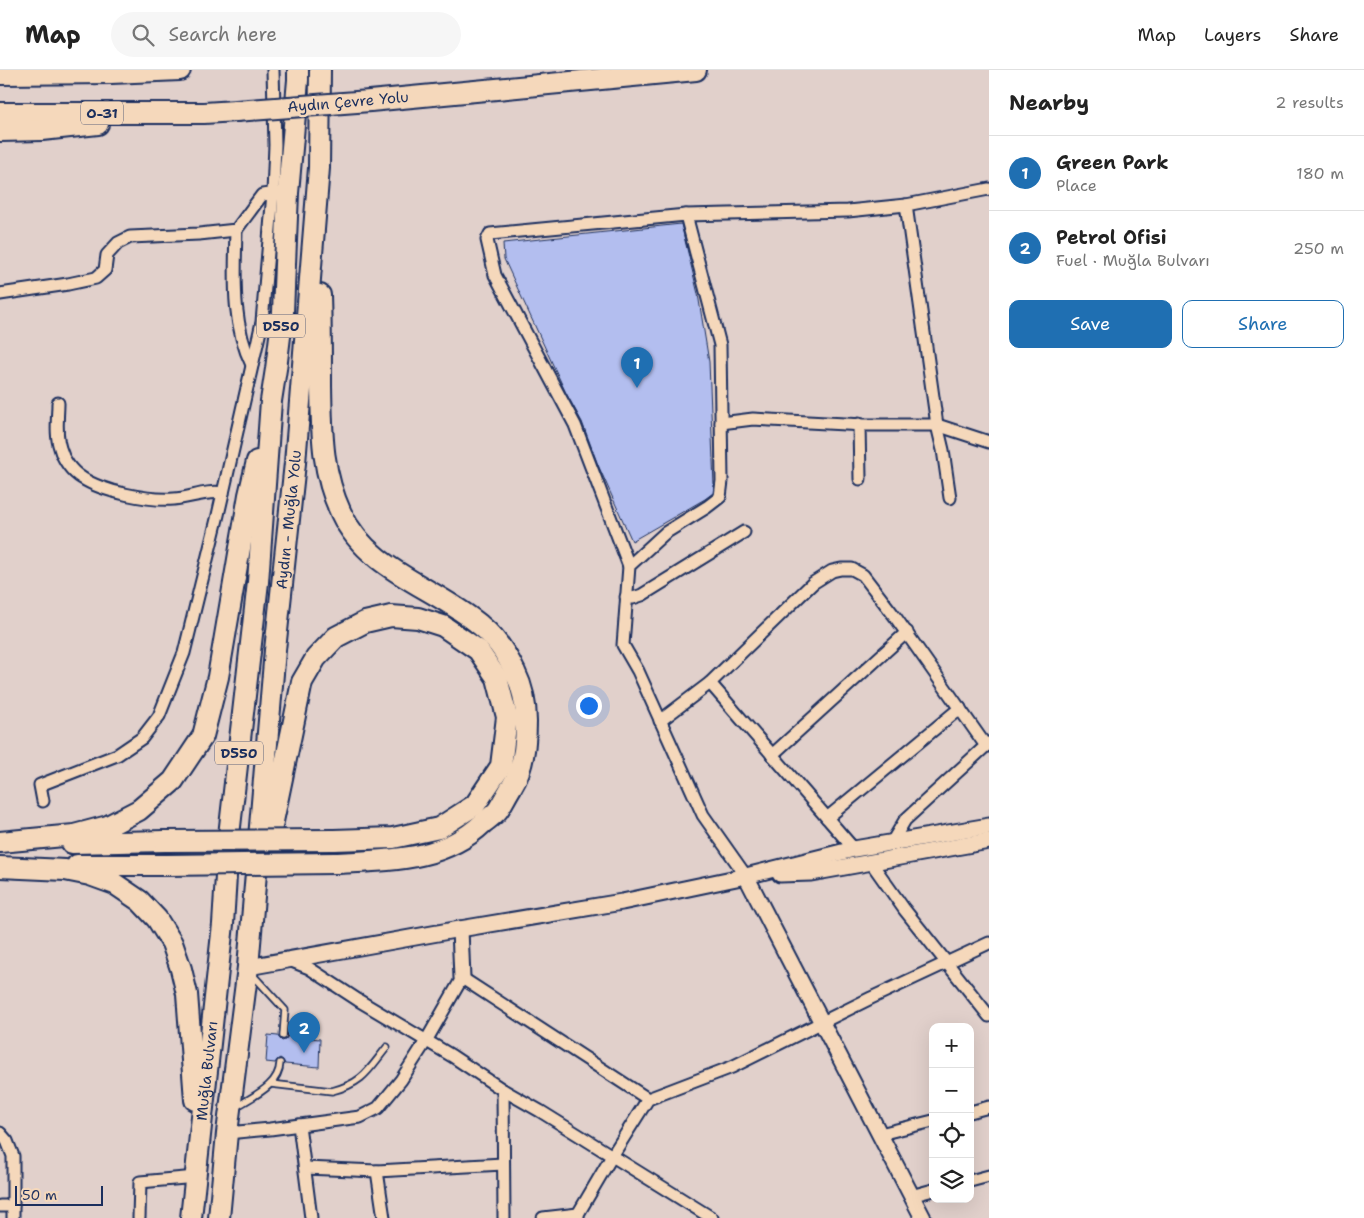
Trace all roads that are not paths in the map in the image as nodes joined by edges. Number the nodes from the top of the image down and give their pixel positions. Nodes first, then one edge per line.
1 (180, 70) edge
2 (273, 70) edge
3 (298, 70) edge
4 (320, 70) edge
5 (696, 70) edge
6 (0, 74) edge
7 (0, 113) edge
8 (204, 113) junction
9 (0, 131) edge
10 (319, 168) junction
11 (989, 189) edge
12 (280, 193) junction
13 (906, 205) junction
14 (686, 215) junction
15 (236, 230) junction
16 (0, 294) edge
17 (252, 365) junction
18 (271, 401) junction
19 (58, 403) dead end
20 (721, 423) junction
21 (859, 424) junction
22 (937, 425) junction
23 (989, 442) edge
24 (860, 478) dead end
25 (223, 493) junction
26 (950, 498) dead end
27 (744, 532) dead end
28 (629, 566) junction
29 (626, 597) junction
30 (907, 632) junction
31 (710, 683) junction
32 (960, 708) junction
33 (660, 721) junction
34 (988, 745) edge
35 (772, 755) junction
36 (43, 801) dead end
37 (827, 818) junction
38 (989, 826) edge
39 (989, 841) edge
40 (892, 842) junction
41 (0, 843) edge
42 (854, 849) junction
43 (870, 861) junction
44 (0, 866) edge
45 (746, 876) junction
46 (223, 924) joint
47 (460, 929) junction
48 (989, 943) edge
49 (288, 960) junction
50 (946, 962) junction
51 (248, 965) junction
52 (462, 978) junction
53 (989, 1016) edge
54 (822, 1023) junction
55 (282, 1036) dead end
56 (426, 1041) junction
57 (387, 1047) dead end
58 (280, 1063) dead end
59 (271, 1084) junction
60 (503, 1090) junction
61 (648, 1099) junction
62 (989, 1107) edge
63 (230, 1111) junction
64 (974, 1111) edge
65 (929, 1122) edge
66 (299, 1125) junction
67 (0, 1133) edge
68 (227, 1133) junction
69 (880, 1134) junction
70 (198, 1151) junction
71 (612, 1156) junction
72 (503, 1164) junction
73 (304, 1168) junction
74 (377, 1171) junction
75 (989, 1176) edge
76 (196, 1177) junction
77 (974, 1179) edge
78 (929, 1191) edge
79 (911, 1196) junction
80 (0, 1206) edge
81 (13, 1206) junction
82 (578, 1216) edge
83 (707, 1217) edge
84 (13, 1218) edge
85 (139, 1218) edge
86 (191, 1218) edge
87 (219, 1218) edge
88 (311, 1218) edge
89 (384, 1218) edge
90 (504, 1218) edge
91 (543, 1218) edge
92 (923, 1218) edge

1 - 6 highway
2 - 12 street
3 - 12 highway, Aydın - Muğla Yolu / D550
4 - 10 highway, Aydın - Muğla Yolu / D550
5 - 8 highway, Aydın Çevre Yolu / O-31, bridge
7 - 8 highway, Aydın Çevre Yolu / O-31
8 - 9 highway
10 - 44 highway, bridge
10 - 51 highway, Aydın - Muğla Yolu / D550
11 - 13 street
12 - 15 street
12 - 17 street
12 - 18 highway, Aydın - Muğla Yolu / D550
13 - 14 street
13 - 22 street
14 - 20 street
14 - 28 street
15 - 16 street
15 - 17 street
17 - 25 street
18 - 41 highway
18 - 46 highway, Aydın - Muğla Yolu / D550
19 - 25 street
20 - 21 street
20 - 28 street
21 - 22 street
21 - 24 street
22 - 23 street
22 - 26 street
25 - 36 street
27 - 29 street
28 - 29 street
29 - 33 street
30 - 31 street
30 - 32 street
30 - 35 street
31 - 33 street
31 - 35 street
32 - 34 street
32 - 37 street
33 - 45 street
34 - 40 street
35 - 37 street
37 - 42 street
38 - 40 main road
39 - 43 main road
40 - 42 main road
41 - 51 highway, bridge
42 - 45 main road
43 - 45 main road
43 - 50 street
44 - 70 highway
45 - 47 main road
45 - 54 main road
46 - 70 highway, Muğla Bulvarı / D550
47 - 49 main road
47 - 52 main road
48 - 50 street
49 - 51 main road
49 - 56 street
50 - 53 street
50 - 54 street
51 - 55 lane
51 - 63 highway, Muğla Bulvarı / D550
52 - 56 street
52 - 61 street
54 - 61 street
54 - 69 main road
56 - 60 street
56 - 66 street
57 - 59 lane
58 - 59 lane
59 - 63 lane
60 - 71 street
60 - 72 street
61 - 71 street
62 - 64 street
63 - 68 highway, Muğla Bulvarı / D550
65 - 69 street
66 - 68 street
66 - 73 street
67 - 81 street
68 - 87 highway, Muğla Bulvarı / D550
69 - 79 main road
70 - 76 highway, Muğla Bulvarı / D550
71 - 82 street
71 - 83 street
72 - 74 street
72 - 90 street
73 - 74 street
73 - 88 street
74 - 89 street
75 - 77 street
76 - 85 street
76 - 86 highway, Muğla Bulvarı / D550
78 - 79 street
79 - 92 main road
80 - 81 street
81 - 84 street
82 - 91 street

